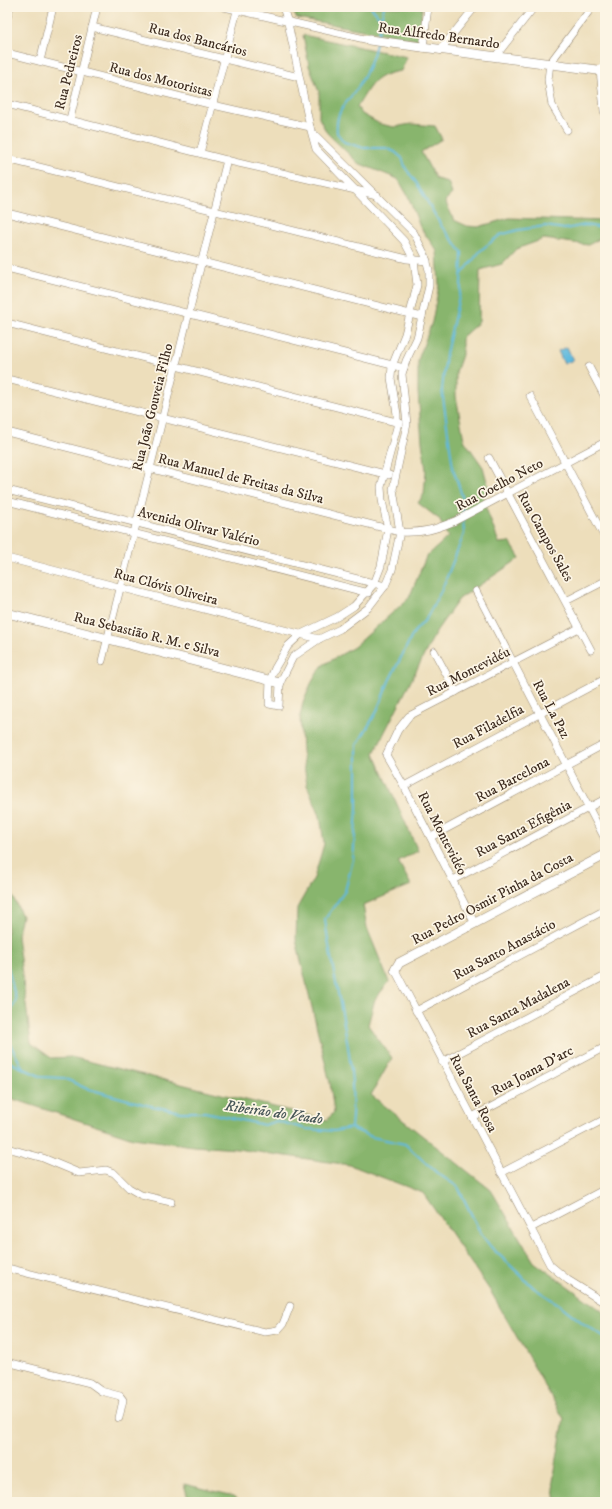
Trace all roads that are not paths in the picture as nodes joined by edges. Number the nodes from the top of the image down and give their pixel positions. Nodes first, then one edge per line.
1 (10, 7) edge
2 (54, 7) edge
3 (97, 7) edge
4 (224, 7) edge
5 (283, 7) edge
6 (428, 7) edge
7 (475, 7) edge
8 (534, 7) edge
9 (592, 7) edge
10 (238, 9) edge
11 (7, 18) edge
12 (288, 23) junction
13 (92, 27) junction
14 (369, 40) joint
15 (423, 48) junction
16 (440, 50) junction
17 (7, 53) edge
18 (494, 56) junction
19 (225, 59) junction
20 (40, 61) junction
21 (550, 63) junction
22 (603, 68) edge
23 (81, 72) junction
24 (299, 77) junction
25 (7, 104) edge
26 (213, 105) junction
27 (604, 111) dead end
28 (70, 119) junction
29 (311, 130) junction
30 (567, 130) dead end
31 (200, 153) junction
32 (7, 159) edge
33 (228, 160) junction
34 (356, 191) junction
35 (377, 195) junction
36 (215, 211) junction
37 (7, 213) edge
38 (414, 260) junction
39 (427, 261) junction
40 (202, 262) junction
41 (7, 268) edge
42 (189, 314) junction
43 (411, 315) junction
44 (422, 318) junction
45 (7, 323) edge
46 (176, 365) junction
47 (392, 366) junction
48 (589, 367) dead end
49 (404, 368) junction
50 (7, 379) edge
51 (530, 396) dead end
52 (605, 396) edge
53 (163, 418) junction
54 (397, 422) junction
55 (407, 424) junction
56 (7, 432) edge
57 (605, 442) edge
58 (489, 458) dead end
59 (564, 464) junction
60 (150, 469) junction
61 (385, 474) junction
62 (395, 476) junction
63 (7, 490) edge
64 (508, 493) junction
65 (7, 501) edge
66 (136, 523) junction
67 (388, 529) junction
68 (133, 532) junction
69 (400, 532) junction
70 (605, 538) edge
71 (7, 558) edge
72 (605, 581) edge
73 (374, 584) junction
74 (385, 586) junction
75 (120, 587) junction
76 (476, 591) dead end
77 (367, 593) junction
78 (378, 596) junction
79 (566, 601) junction
80 (7, 613) edge
81 (579, 628) junction
82 (301, 634) junction
83 (107, 638) junction
84 (319, 639) junction
85 (591, 650) dead end
86 (434, 651) dead end
87 (102, 661) dead end
88 (513, 663) junction
89 (605, 679) edge
90 (270, 680) junction
91 (280, 683) junction
92 (456, 692) junction
93 (540, 713) junction
94 (605, 744) edge
95 (386, 755) joint
96 (566, 765) junction
97 (404, 786) junction
98 (605, 799) edge
99 (588, 808) junction
100 (431, 837) junction
101 (605, 839) edge
102 (605, 855) edge
103 (453, 880) junction
104 (605, 910) edge
105 (475, 924) junction
106 (395, 970) joint
107 (605, 976) edge
108 (416, 1012) junction
109 (605, 1047) edge
110 (442, 1062) junction
111 (472, 1117) junction
112 (605, 1119) edge
113 (7, 1148) edge
114 (501, 1173) junction
115 (605, 1189) edge
116 (171, 1202) dead end
117 (531, 1228) junction
118 (7, 1268) edge
119 (605, 1303) edge
120 (290, 1306) dead end
121 (7, 1362) edge
122 (119, 1418) dead end

1 - 11 street
2 - 20 street
3 - 13 street, Rua Pedreiros
4 - 10 street, Rua Alfredo Bernardo
5 - 12 street
6 - 15 street
7 - 16 street
8 - 18 street
9 - 21 street
10 - 12 street, Rua Alfredo Bernardo
10 - 19 street
12 - 14 street, Rua Alfredo Bernardo
12 - 24 street
13 - 19 street, Rua dos Bancários
13 - 23 street, Rua Pedreiros
14 - 15 street, Rua Alfredo Bernardo
15 - 16 street, Rua Alfredo Bernardo
16 - 18 street, Rua Alfredo Bernardo
17 - 20 street, Rua dos Motoristas
18 - 21 street, Rua Alfredo Bernardo
19 - 24 street, Rua dos Bancários
19 - 26 street
20 - 23 street, Rua dos Motoristas
21 - 22 street, Rua Alfredo Bernardo
21 - 30 street
22 - 27 street
23 - 26 street, Rua dos Motoristas
23 - 28 street, Rua Pedreiros
24 - 29 street
25 - 28 street
26 - 29 street, Rua dos Motoristas
26 - 31 street
28 - 31 street
29 - 34 street
29 - 35 street
31 - 33 street
32 - 36 street
33 - 34 street
33 - 36 street, Rua João Gouveia Filho
34 - 35 street
34 - 38 street
35 - 39 street
36 - 38 street
36 - 40 street, Rua João Gouveia Filho
37 - 40 street
38 - 39 street
38 - 43 street
39 - 44 street
40 - 42 street, Rua João Gouveia Filho
40 - 43 street
41 - 42 street
42 - 46 street, Rua João Gouveia Filho
42 - 47 street
43 - 44 street
43 - 47 street
44 - 49 street
45 - 46 street
46 - 53 street, Rua João Gouveia Filho
46 - 54 street
47 - 49 street
47 - 54 street
48 - 52 street
49 - 55 street
50 - 53 street
51 - 59 street
53 - 60 street, Rua João Gouveia Filho
53 - 61 street
54 - 55 street
54 - 61 street
55 - 62 street
56 - 60 street, Rua Manuel de Freitas da Silva
57 - 59 street, Rua Coelho Neto
58 - 64 street, Rua Campos Sales
59 - 64 street, Rua Coelho Neto
59 - 70 street
60 - 66 street, Rua João Gouveia Filho
60 - 67 street, Rua Manuel de Freitas da Silva
61 - 62 street
61 - 67 street
62 - 69 street
63 - 66 street, Avenida Olivar Valério
64 - 69 street, Rua Coelho Neto
64 - 79 street, Rua Campos Sales
65 - 68 street
66 - 68 street, Rua João Gouveia Filho
66 - 73 street, Avenida Olivar Valério
67 - 69 street, Rua Manuel de Freitas da Silva
67 - 73 street
68 - 75 street, Rua João Gouveia Filho
68 - 77 street
69 - 74 street
71 - 75 street, Rua Clóvis Oliveira
72 - 79 street
73 - 74 street, Avenida Olivar Valério
73 - 77 street
74 - 78 street
75 - 82 street, Rua Clóvis Oliveira
75 - 83 street, Rua João Gouveia Filho
76 - 88 street, Rua La Paz
77 - 78 street
77 - 82 street
78 - 84 street
79 - 81 street, Rua Campos Sales
80 - 83 street, Rua Sebastião R. M. e Silva
81 - 85 street, Rua Campos Sales
81 - 88 street, Rua Montevidéu
82 - 84 street, Rua Clóvis Oliveira
82 - 90 street
83 - 87 street, Rua João Gouveia Filho
83 - 90 street, Rua Sebastião R. M. e Silva
84 - 91 street
86 - 92 street
88 - 92 street, Rua Montevidéu
88 - 93 street, Rua La Paz
89 - 93 street, Rua Filadelfia
90 - 91 street, Rua Sebastião R. M. e Silva
90 - 91 street
92 - 95 street, Rua Montevidéu
93 - 96 street, Rua La Paz
93 - 97 street, Rua Filadelfia
94 - 96 street, Rua Barcelona
95 - 97 street, Rua Montevidéo
96 - 99 street, Rua La Paz
96 - 100 street, Rua Barcelona
97 - 100 street, Rua Montevidéo
98 - 99 street, Rua Santa Efigênia
99 - 101 street, Rua La Paz
99 - 103 street, Rua Santa Efigênia
100 - 103 street, Rua Montevidéo
102 - 105 street, Rua Pedro Osmir Pinha da Costa
103 - 105 street, Rua Montevidéo
104 - 108 street, Rua Santo Anastácio
105 - 106 street, Rua Pedro Osmir Pinha da Costa
106 - 108 street, Rua Santa Rosa
107 - 110 street, Rua Santa Madalena
108 - 110 street, Rua Santa Rosa
109 - 111 street, Rua Joana D'arc
110 - 111 street, Rua Santa Rosa
111 - 114 street, Rua Santa Rosa
112 - 114 street
113 - 116 street
114 - 117 street, Rua Santa Rosa
115 - 117 street
117 - 119 street, Rua Santa Rosa
118 - 120 street
121 - 122 street

